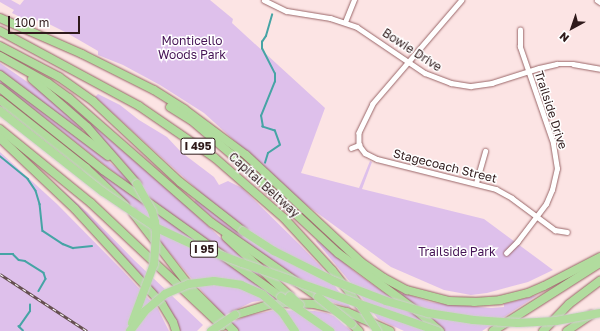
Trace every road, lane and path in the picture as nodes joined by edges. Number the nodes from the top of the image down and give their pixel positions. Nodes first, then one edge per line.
1 (264, 0) edge
2 (354, 0) edge
3 (462, 0) edge
4 (597, 0) edge
5 (600, 2) edge
6 (0, 18) edge
7 (345, 22) junction
8 (520, 30) dead end
9 (0, 32) edge
10 (0, 46) edge
11 (82, 54) junction
12 (0, 57) edge
13 (409, 61) junction
14 (600, 69) edge
15 (528, 71) junction
16 (0, 75) edge
17 (0, 88) edge
18 (0, 100) edge
19 (0, 111) edge
20 (0, 128) edge
21 (0, 138) edge
22 (359, 145) junction
23 (352, 148) dead end
24 (485, 151) dead end
25 (476, 183) junction
26 (137, 184) junction
27 (536, 216) junction
28 (212, 223) junction
29 (567, 232) dead end
30 (506, 253) dead end
31 (600, 257) edge
32 (600, 263) edge
33 (600, 281) edge
34 (600, 309) edge
35 (600, 313) edge
36 (209, 314) junction
37 (130, 331) edge
38 (176, 331) edge
39 (211, 331) edge
40 (218, 331) edge
41 (226, 331) edge
42 (234, 331) edge
43 (295, 331) edge
44 (331, 331) edge
45 (359, 331) edge
46 (377, 331) edge
47 (390, 331) edge
48 (438, 331) edge
49 (493, 331) edge
50 (543, 331) edge
51 (567, 331) edge

1 - 7 street, Bowie Drive
2 - 7 street
3 - 13 street
4 - 5 street
6 - 11 highway
7 - 13 street, Bowie Drive
8 - 15 street, Trailside Drive
9 - 46 highway, Capital Beltway / I 495, bridge
10 - 35 highway, bridge
11 - 31 highway
11 - 48 highway, bridge
12 - 26 highway
12 - 28 highway
13 - 15 street, Bowie Drive
13 - 22 street
14 - 15 street, Bowie Drive
15 - 27 street, Trailside Drive
16 - 26 highway
17 - 44 highway, bridge
18 - 42 highway
19 - 48 highway, I 95, bridge
20 - 36 highway
21 - 38 highway
22 - 23 street
22 - 25 street, Stagecoach Street
24 - 25 street
25 - 27 street, Stagecoach Street
26 - 37 highway, bridge
27 - 29 street, Stagecoach Street
27 - 30 street, Trailside Drive
28 - 44 highway, bridge
28 - 45 highway, bridge
32 - 49 highway
33 - 50 highway
34 - 51 highway
36 - 40 highway
36 - 41 highway
37 - 43 highway, bridge
39 - 47 highway, bridge

